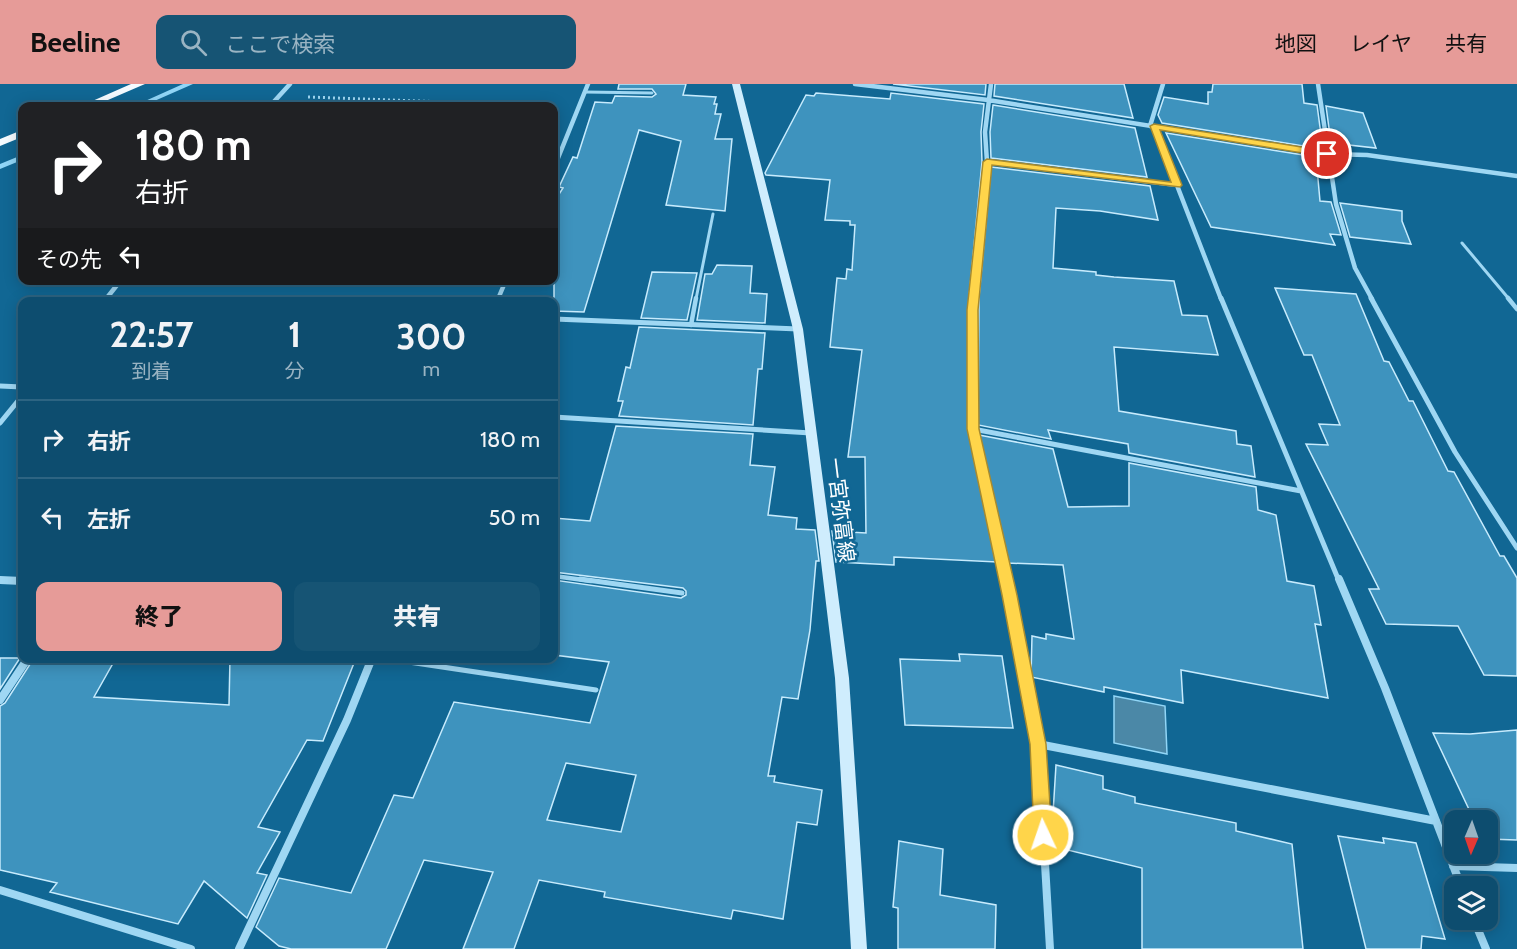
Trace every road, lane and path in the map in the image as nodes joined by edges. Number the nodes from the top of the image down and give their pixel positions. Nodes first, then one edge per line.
1 (140, 84) edge
2 (290, 84) edge
3 (588, 84) edge
4 (736, 84) edge
5 (855, 84) edge
6 (991, 84) edge
7 (1162, 84) edge
8 (1318, 84) edge
9 (585, 92) junction
10 (652, 93) dead end
11 (280, 96) junction
12 (988, 100) junction
13 (96, 102) edge
14 (274, 102) edge
15 (460, 102) edge
16 (558, 105) edge
17 (580, 106) junction
18 (1152, 126) junction
19 (18, 135) edge
20 (0, 143) edge
21 (1327, 154) junction
22 (558, 158) edge
23 (987, 162) junction
24 (1517, 176) edge
25 (1177, 185) junction
26 (713, 214) dead end
27 (1462, 243) dead end
28 (118, 285) edge
29 (108, 297) edge
30 (1517, 309) edge
31 (558, 320) edge
32 (691, 325) junction
33 (798, 329) junction
34 (0, 386) edge
35 (18, 387) edge
36 (18, 401) edge
37 (558, 417) edge
38 (0, 423) edge
39 (973, 429) junction
40 (811, 433) junction
41 (1301, 491) junction
42 (1517, 548) edge
43 (558, 577) edge
44 (0, 580) edge
45 (18, 581) edge
46 (682, 593) dead end
47 (25, 663) edge
48 (370, 663) edge
49 (415, 663) edge
50 (596, 690) dead end
51 (0, 700) edge
52 (1038, 744) junction
53 (1436, 820) junction
54 (1453, 866) junction
55 (1517, 868) edge
56 (1457, 876) edge
57 (0, 890) edge
58 (1478, 930) edge
59 (191, 949) edge
60 (239, 949) edge
61 (859, 949) edge
62 (1050, 949) edge
63 (1486, 949) edge

1 - 13 highway
2 - 11 street
3 - 9 street
4 - 33 main road, 一宮弥富線
5 - 12 street
6 - 12 street
7 - 18 street
8 - 21 street
9 - 10 lane
9 - 17 street
11 - 14 street
11 - 15 path
12 - 18 street
12 - 23 street
16 - 17 path
17 - 22 street
18 - 21 street
18 - 25 street
19 - 20 highway
21 - 24 street
21 - 42 street
23 - 25 street
23 - 39 street
25 - 41 street
26 - 32 lane
27 - 30 lane
28 - 29 street
31 - 32 street
32 - 33 street
33 - 40 main road, 一宮弥富線
34 - 35 street
36 - 38 street
37 - 40 street
39 - 41 street
39 - 52 street
40 - 61 main road, 一宮弥富線
41 - 53 street
43 - 46 lane
44 - 45 street
47 - 51 street
48 - 60 street
49 - 50 lane
52 - 53 street
52 - 62 street
53 - 54 street
54 - 55 street
54 - 56 street
57 - 59 street
58 - 63 street

